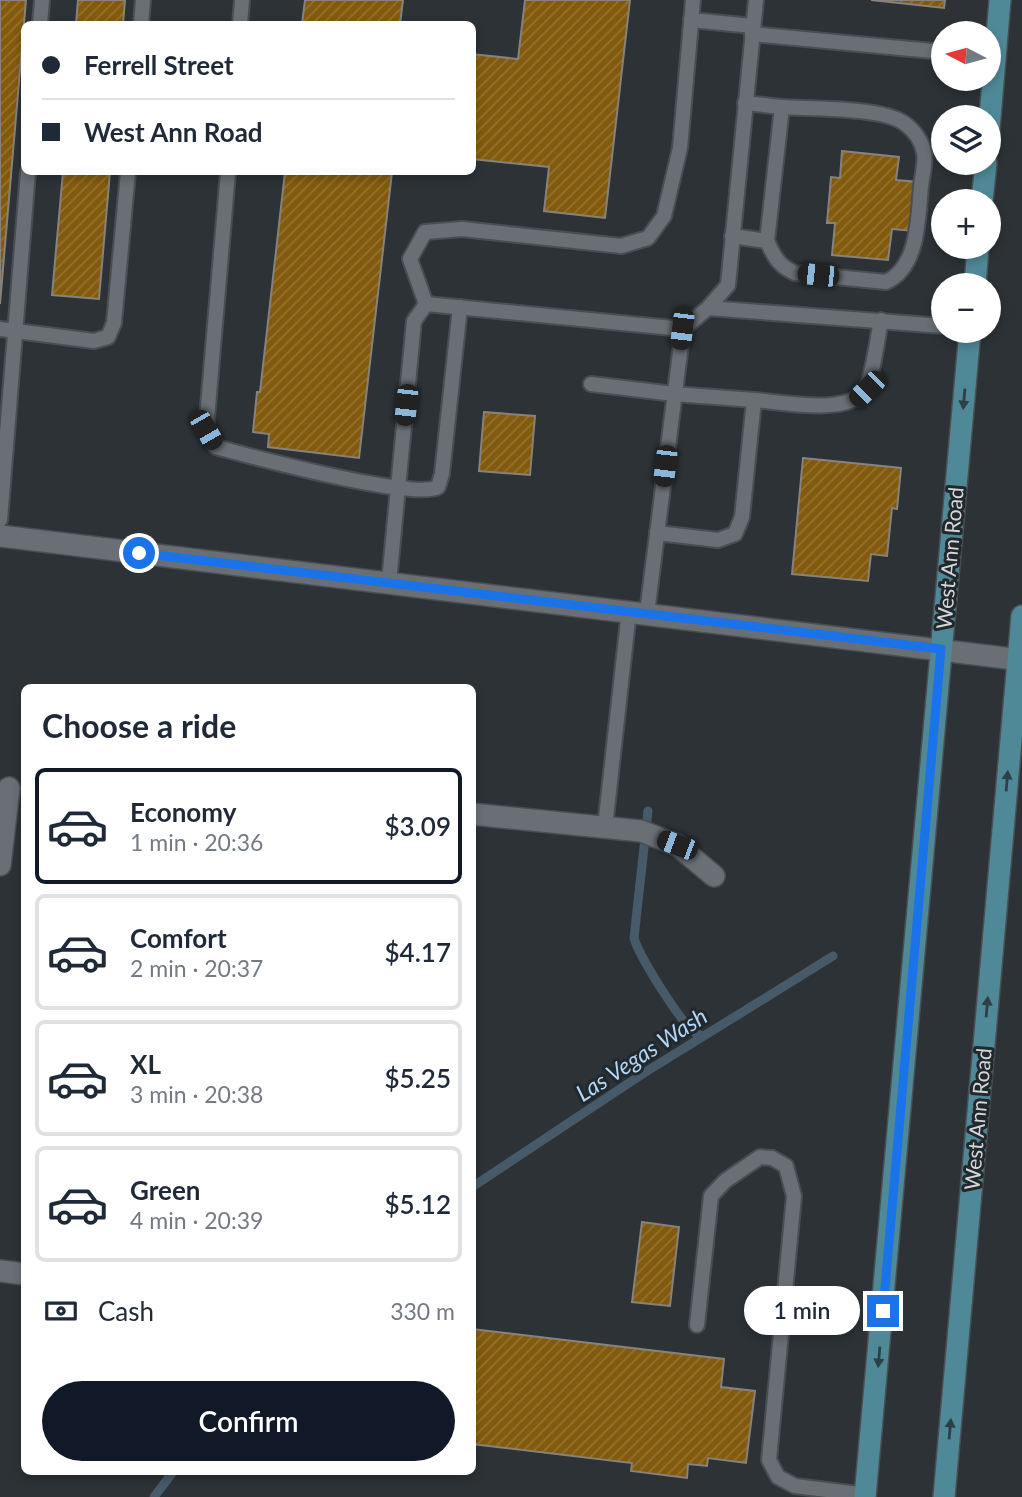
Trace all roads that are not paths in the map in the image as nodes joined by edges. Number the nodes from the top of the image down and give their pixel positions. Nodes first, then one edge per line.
1 (42, 0) edge
2 (143, 0) edge
3 (242, 0) edge
4 (693, 0) edge
5 (755, 0) edge
6 (1000, 0) edge
7 (691, 20) junction
8 (40, 21) edge
9 (141, 21) edge
10 (240, 21) edge
11 (997, 21) edge
12 (753, 30) junction
13 (931, 51) edge
14 (745, 103) junction
15 (782, 107) junction
16 (28, 175) edge
17 (128, 175) edge
18 (228, 175) edge
19 (732, 236) junction
20 (767, 240) junction
21 (426, 304) junction
22 (460, 307) junction
23 (708, 308) junction
24 (881, 320) junction
25 (931, 325) edge
26 (0, 328) edge
27 (682, 329) junction
28 (16, 330) junction
29 (970, 343) edge
30 (591, 384) dead end
31 (674, 394) junction
32 (754, 400) junction
33 (398, 488) junction
34 (0, 520) edge
35 (657, 533) junction
36 (0, 536) edge
37 (389, 582) junction
38 (638, 612) junction
39 (1022, 616) edge
40 (941, 649) junction
41 (1020, 659) edge
42 (11, 788) edge
43 (476, 814) edge
44 (605, 827) junction
45 (0, 865) edge
46 (714, 876) dead end
47 (0, 1270) edge
48 (21, 1274) edge
49 (697, 1325) dead end
50 (866, 1496) edge
51 (944, 1497) edge

1 - 8 lane
2 - 9 lane
3 - 10 lane
4 - 7 lane
5 - 12 lane
6 - 11 main road
7 - 12 lane
7 - 21 lane
12 - 13 lane
12 - 14 lane
14 - 15 lane
14 - 19 lane
15 - 20 lane
15 - 20 lane
16 - 28 lane
17 - 28 lane
18 - 33 lane
19 - 20 lane
19 - 23 lane
21 - 22 lane
21 - 33 lane
22 - 27 lane
22 - 33 lane
23 - 24 lane
23 - 27 lane
24 - 25 lane
24 - 32 lane
26 - 28 lane
27 - 31 lane
28 - 34 lane
29 -> 40 main road, West Ann Road
30 - 31 lane
31 - 32 lane
31 - 35 lane
32 - 35 lane
33 - 37 lane
35 - 38 lane
36 - 37 street
37 - 38 street
38 - 40 street
38 - 44 lane
39 - 41 main road, West Ann Road
40 - 41 street
40 -> 50 main road, West Ann Road
51 -> 41 main road, West Ann Road
42 - 45 street
43 - 44 street
44 - 46 street
47 - 48 street
49 - 50 lane

